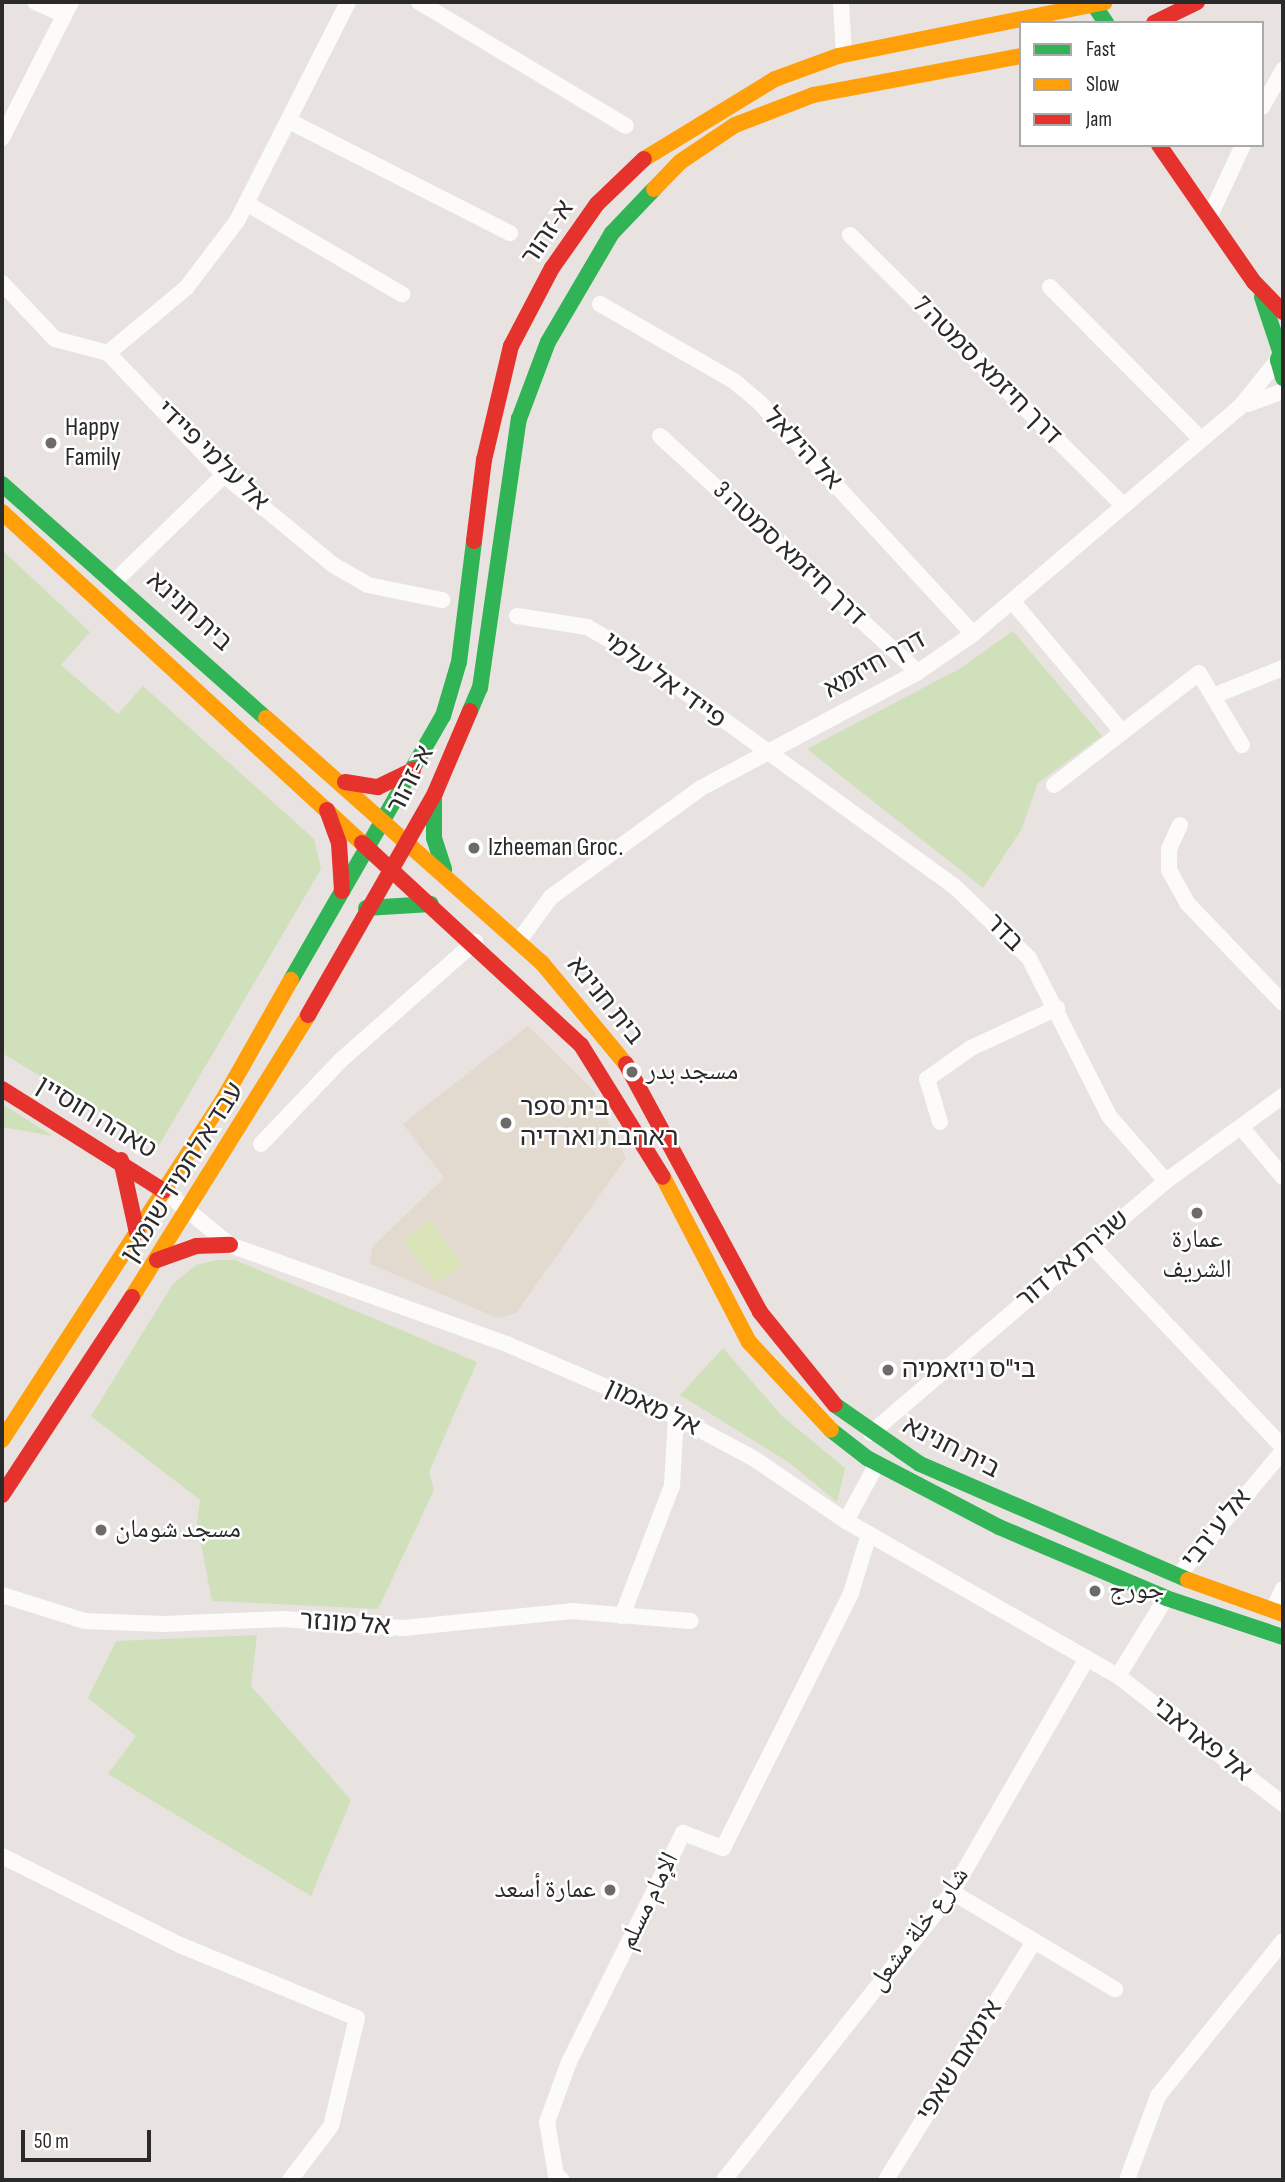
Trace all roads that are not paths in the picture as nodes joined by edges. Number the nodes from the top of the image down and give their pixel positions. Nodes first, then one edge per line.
1 (36, 2) edge
2 (348, 2) edge
3 (419, 2) edge
4 (841, 2) edge
5 (1197, 2) edge
6 (1099, 3) edge
7 (68, 9) edge
8 (1094, 21) edge
9 (1105, 21) edge
10 (1159, 21) edge
11 (845, 55) junction
12 (1019, 55) edge
13 (1283, 70) edge
14 (1264, 103) edge
15 (6, 116) edge
16 (289, 121) junction
17 (626, 126) dead end
18 (2, 138) edge
19 (1159, 147) edge
20 (1242, 147) edge
21 (246, 203) junction
22 (1209, 218) junction
23 (510, 233) dead end
24 (850, 235) dead end
25 (1254, 282) junction
26 (2, 283) edge
27 (1050, 287) dead end
28 (401, 294) dead end
29 (600, 304) dead end
30 (1283, 312) edge
31 (1280, 352) edge
32 (108, 353) junction
33 (1283, 378) edge
34 (1283, 391) edge
35 (1239, 408) junction
36 (660, 436) dead end
37 (1201, 439) junction
38 (224, 475) junction
39 (2, 484) edge
40 (1124, 506) junction
41 (2, 512) edge
42 (116, 580) junction
43 (442, 600) dead end
44 (1013, 602) junction
45 (517, 617) dead end
46 (974, 634) junction
47 (1283, 668) edge
48 (918, 672) junction
49 (1213, 696) junction
50 (1122, 732) junction
51 (1242, 745) dead end
52 (766, 751) junction
53 (415, 769) junction
54 (345, 782) junction
55 (1054, 785) dead end
56 (435, 793) junction
57 (325, 804) junction
58 (386, 819) junction
59 (1180, 825) dead end
60 (409, 839) junction
61 (369, 847) junction
62 (391, 869) junction
63 (445, 871) junction
64 (342, 892) junction
65 (431, 904) junction
66 (366, 908) junction
67 (520, 939) junction
68 (475, 942) junction
69 (1283, 1003) edge
70 (1058, 1008) junction
71 (2, 1089) edge
72 (1283, 1096) edge
73 (940, 1122) dead end
74 (1241, 1126) junction
75 (261, 1144) dead end
76 (121, 1160) junction
77 (1283, 1177) edge
78 (1166, 1181) junction
79 (164, 1191) junction
80 (188, 1215) junction
81 (137, 1233) junction
82 (230, 1245) junction
83 (1093, 1247) junction
84 (157, 1260) junction
85 (676, 1417) junction
86 (871, 1433) junction
87 (2, 1440) edge
88 (1283, 1449) edge
89 (877, 1464) junction
90 (2, 1495) edge
91 (846, 1521) junction
92 (869, 1534) junction
93 (1178, 1576) junction
94 (1283, 1589) edge
95 (2, 1595) edge
96 (1166, 1598) junction
97 (1278, 1612) edge
98 (622, 1616) junction
99 (691, 1621) dead end
100 (1283, 1637) edge
101 (1087, 1658) junction
102 (1118, 1676) junction
103 (1283, 1804) edge
104 (2, 1856) edge
105 (952, 1892) junction
106 (1034, 1941) junction
107 (1283, 1941) edge
108 (1115, 1989) dead end
109 (553, 2179) edge
110 (290, 2180) edge
111 (724, 2180) edge
112 (886, 2180) edge
113 (1127, 2180) edge

1 - 7 street
2 - 16 street
3 - 17 street
4 - 11 street
5 - 10 main road
6 - 8 main road
6 - 9 main road
6 - 11 main road, א-זהור
7 - 15 street
11 - 53 main road, א-זהור
12 - 56 main road, א-זהור
13 - 14 street
15 - 18 street
16 - 21 street
16 - 23 street
19 - 22 main road
20 - 22 street
21 - 28 street
21 - 32 street
22 - 25 main road
24 - 40 street, דרך חיזמא סמטה 7
25 - 30 main road
25 - 31 main road
26 - 32 street
27 - 37 street
29 - 46 street, אל הילאל
31 - 33 main road
31 - 35 street, דרך חיזמא
32 - 38 street, אל עלמי פיידי
34 - 35 street, דרך חיזמא
35 - 37 street, דרך חיזמא
36 - 48 street, דרך חיזמא סמטה 3
37 - 40 street, דרך חיזמא
38 - 42 street
38 - 43 street, אל עלמי פיידי
39 - 42 main road, בית חנינא
40 - 44 street, דרך חיזמא
41 - 57 main road, בית חנינא
42 - 54 main road, בית חנינא
44 - 46 street, דרך חיזמא
44 - 50 street
45 - 52 street, פיידי אל עלמי
46 - 48 street, דרך חיזמא
47 - 49 street
48 - 52 street, דרך חיזמא
49 - 50 street
49 - 51 street
50 - 55 street
52 - 67 street, דרך חיזמא
52 - 70 street, בדר
53 - 54 main road
53 - 58 main road, א-זהור
54 - 58 main road, בית חנינא
56 - 60 main road, א-זהור
56 - 63 main road
57 - 61 main road, בית חנינא
57 - 64 main road
58 - 60 main road, בית חנינא
58 - 61 main road, עבד אלחמיד שומאן
59 - 69 street
60 - 62 main road, א-זהור
60 - 63 main road, בית חנינא
61 - 62 main road, בית חנינא
61 - 64 main road, עבד אלחמיד שומאן
62 - 65 main road, בית חנינא
62 - 66 main road, עבד אלחמיד שומאן
63 - 67 main road, בית חנינא
64 - 79 main road, עבד אלחמיד שומאן
65 - 66 main road
65 - 68 main road, בית חנינא
66 - 80 main road, עבד אלחמיד שומאן
67 - 86 main road, בית חנינא
68 - 75 street
68 - 89 main road, בית חנינא
70 - 73 street
70 - 78 street, בדר
71 - 76 main road, טאהה חוסיין
72 - 74 street, שג'רת אל דור
74 - 77 street
74 - 78 street, שג'רת אל דור
76 - 79 main road, טאהה חוסיין
76 - 81 main road
78 - 83 street, שג'רת אל דור
79 - 80 street, אל מאמון
79 - 81 main road, עבד אלחמיד שומאן
80 - 82 street, אל מאמון
80 - 84 main road, עבד אלחמיד שומאן
81 - 87 main road, עבד אלחמיד שומאן
82 - 84 main road
82 - 85 street, אל מאמון
83 - 86 street, שג'רת אל דור
83 - 88 street
84 - 90 main road, עבד אלחמיד שומאן
85 - 91 street, אל מאמון
85 - 98 street
86 - 93 main road, בית חנינא
88 - 93 street, אל ע 'רבי
89 - 91 street
89 - 96 main road, בית חנינא
91 - 92 street, אל מאמון
92 - 101 street, אל מאמון
92 - 109 street, الإمام مسلم
93 - 97 main road, בית חנינא
94 - 97 street
95 - 98 street, אל מונזר
96 - 100 main road, בית חנינא
96 - 102 street
98 - 99 street, אל מונזר
101 - 102 street, אל מאמון
101 - 105 street, شارع خلة مشعل
102 - 103 street, אל פאראבי
104 - 110 street
105 - 106 street
105 - 111 street, شارع خلة مشعل
106 - 108 street
106 - 112 street, אימאם שאפי
107 - 113 street

